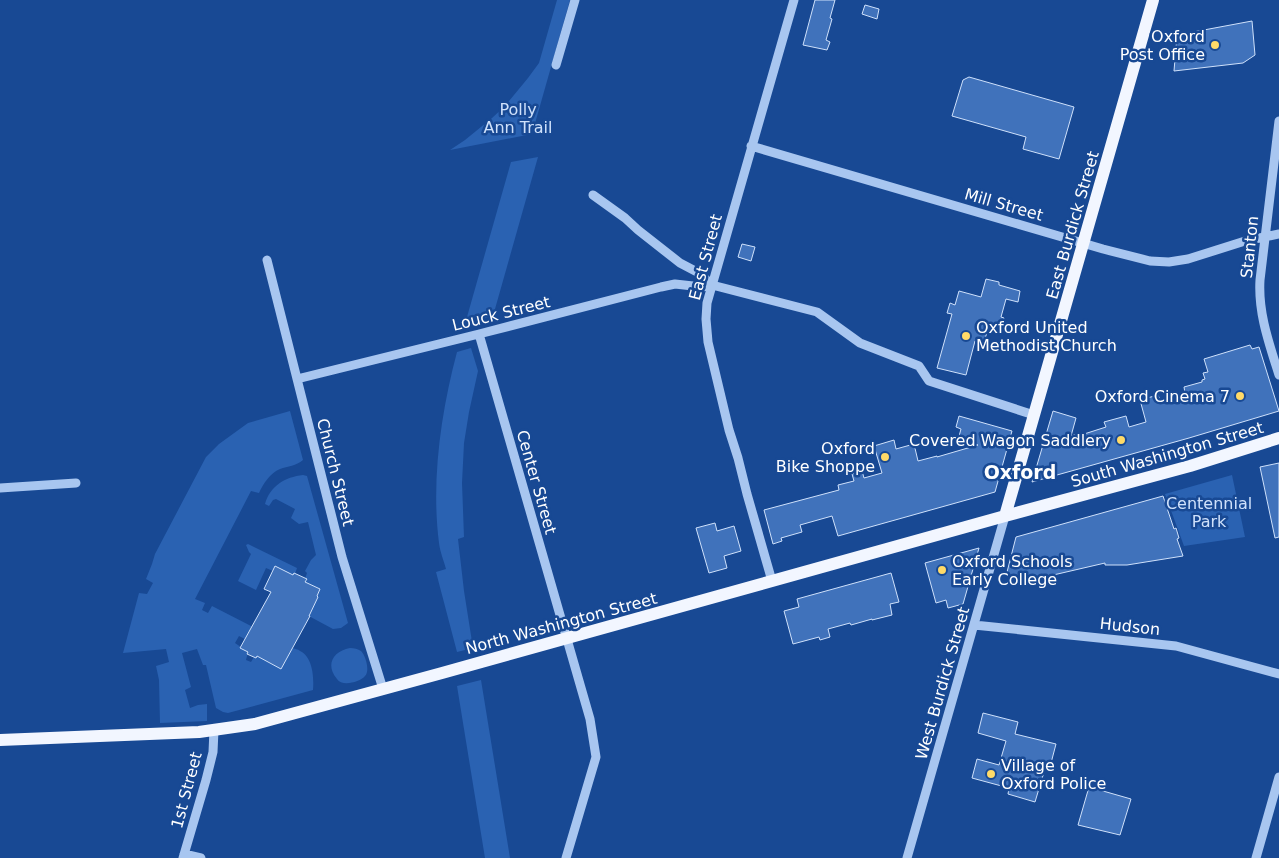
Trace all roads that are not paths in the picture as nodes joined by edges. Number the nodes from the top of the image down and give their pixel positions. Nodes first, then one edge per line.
1 (575, 0) edge
2 (794, 0) edge
3 (1153, 0) edge
4 (556, 65) dead end
5 (1279, 121) edge
6 (751, 146) junction
7 (593, 196) dead end
8 (1279, 234) edge
9 (1265, 237) junction
10 (1084, 243) junction
11 (267, 260) dead end
12 (712, 285) junction
13 (478, 334) junction
14 (1279, 374) edge
15 (297, 379) junction
16 (1034, 415) junction
17 (1279, 438) edge
18 (76, 483) dead end
19 (0, 488) edge
20 (1005, 516) junction
21 (772, 581) junction
22 (974, 626) junction
23 (566, 639) junction
24 (1279, 674) edge
25 (383, 689) junction
26 (214, 730) junction
27 (0, 740) edge
28 (1279, 777) edge
29 (184, 856) edge
30 (201, 858) edge
31 (566, 858) edge
32 (907, 858) edge
33 (1256, 858) edge

1 - 4 street
2 - 6 street, East Street
3 - 10 main road, East Burdick Street
5 - 9 street, Stanton
6 - 10 street, Mill Street
6 - 12 street, East Street
7 - 12 street
8 - 9 street, Mill Street
9 - 10 street, Mill Street
9 - 14 street, Stanton
10 - 16 main road, East Burdick Street
11 - 15 street, Church Street
12 - 13 street, Louck Street
12 - 16 street
12 - 21 street, East Street
13 - 15 street, Louck Street
13 - 23 street, Center Street
15 - 25 street, Church Street
16 - 20 main road, East Burdick Street
17 - 20 main road, South Washington Street
18 - 19 street
20 - 21 main road, North Washington Street
20 - 22 street, West Burdick Street
21 - 23 main road, North Washington Street
22 - 24 street, Hudson
22 - 32 street, West Burdick Street
23 - 25 main road, North Washington Street
23 - 31 street, Center Street
25 - 26 main road, North Washington Street
26 - 27 main road, North Washington Street
26 - 29 street, 1st Street
28 - 33 street
29 - 30 street

